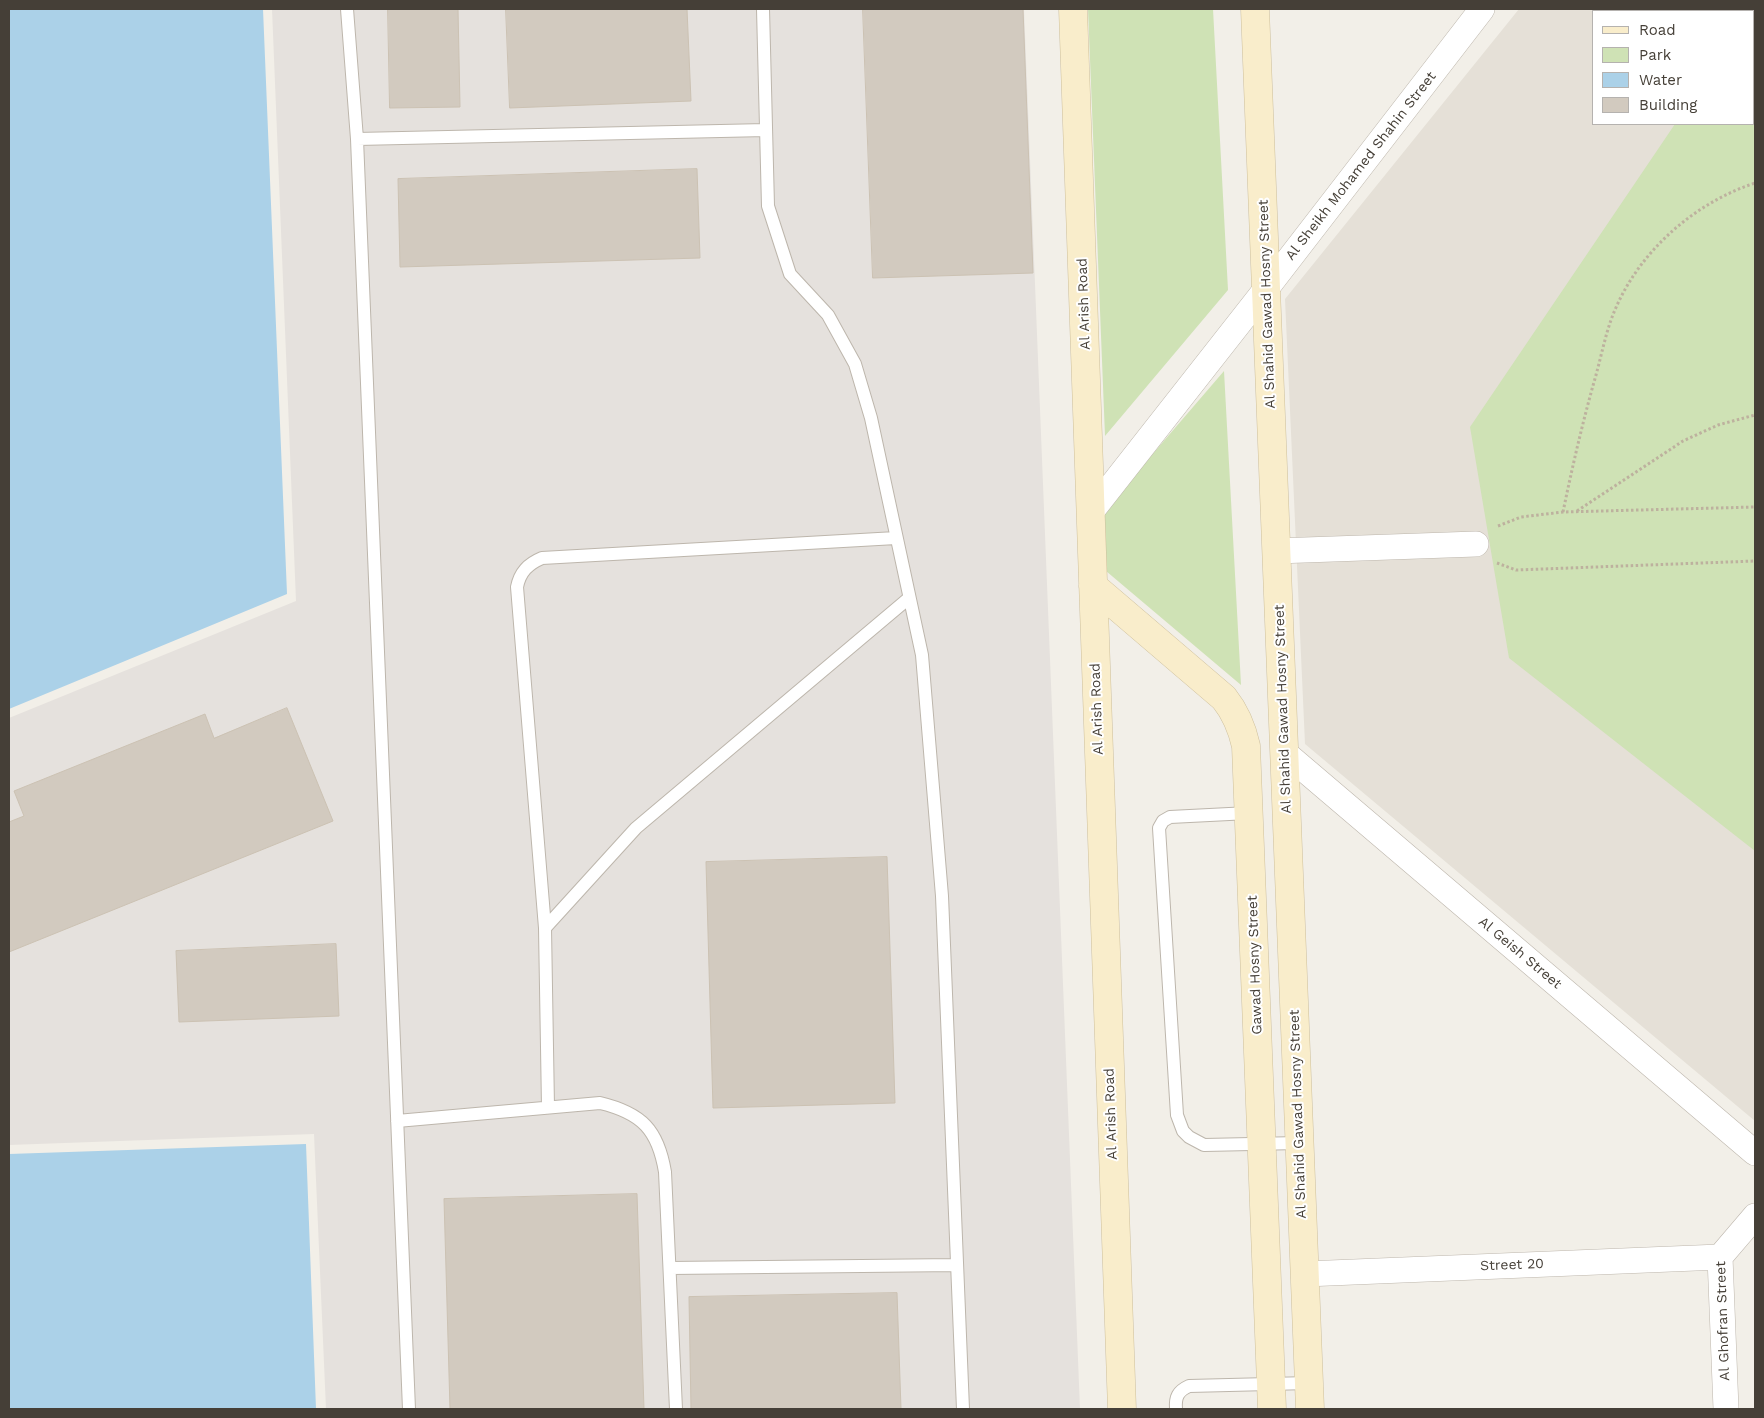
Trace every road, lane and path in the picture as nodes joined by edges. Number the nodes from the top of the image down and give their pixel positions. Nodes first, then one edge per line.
1 (347, 9) edge
2 (763, 9) edge
3 (1073, 9) edge
4 (1255, 9) edge
5 (1482, 9) edge
6 (766, 130) junction
7 (357, 138) junction
8 (1755, 183) edge
9 (1266, 289) junction
10 (1755, 415) edge
11 (1755, 508) edge
12 (1091, 512) junction
13 (1562, 512) junction
14 (1575, 512) junction
15 (896, 538) junction
16 (1476, 544) junction
17 (1276, 551) junction
18 (1755, 561) edge
19 (1093, 586) junction
20 (909, 598) junction
21 (1285, 753) junction
22 (1249, 813) junction
23 (545, 928) junction
24 (548, 1107) junction
25 (397, 1121) junction
26 (1262, 1143) junction
27 (1299, 1143) junction
28 (1755, 1153) edge
29 (1755, 1216) edge
30 (1720, 1257) junction
31 (957, 1265) junction
32 (670, 1268) junction
33 (1304, 1274) junction
34 (1310, 1396) edge
35 (1271, 1397) edge
36 (409, 1409) edge
37 (676, 1409) edge
38 (963, 1409) edge
39 (1122, 1409) edge
40 (1176, 1409) edge
41 (1726, 1409) edge

1 - 7 lane
2 - 6 lane
3 - 12 street, Al Arish Road
4 - 9 street, Al Shahid Gawad Hosny Street
5 - 9 street, Al Sheikh Mohamed Shahin Street
6 - 7 lane
6 - 15 lane
7 - 25 lane
8 - 13 path
9 - 12 street, Al Sheikh Mohamed Shahin Street
9 - 17 street, Al Shahid Gawad Hosny Street
10 - 14 path
11 - 14 path
12 - 19 street, Al Arish Road
13 - 14 path
13 - 16 path
15 - 20 lane
15 - 23 lane
16 - 17 street
16 - 18 path
17 - 21 street, Al Shahid Gawad Hosny Street
19 - 22 street, Gawad Hosny Street
19 - 39 street, Al Arish Road
20 - 23 lane
20 - 31 lane
21 - 27 street, Al Shahid Gawad Hosny Street
21 - 28 street, Al Geish Street
22 - 26 street, Gawad Hosny Street
22 - 26 lane
23 - 24 lane
24 - 25 lane
24 - 32 lane
25 - 36 lane
26 - 27 lane
26 - 35 street, Gawad Hosny Street
27 - 33 street, Al Shahid Gawad Hosny Street
29 - 30 street, Al Ghofran Street
30 - 33 street, Street 20
30 - 41 street, Al Ghofran Street
31 - 32 lane
31 - 38 lane
32 - 37 lane
33 - 34 street, Al Shahid Gawad Hosny Street
34 - 35 lane
35 - 40 lane

